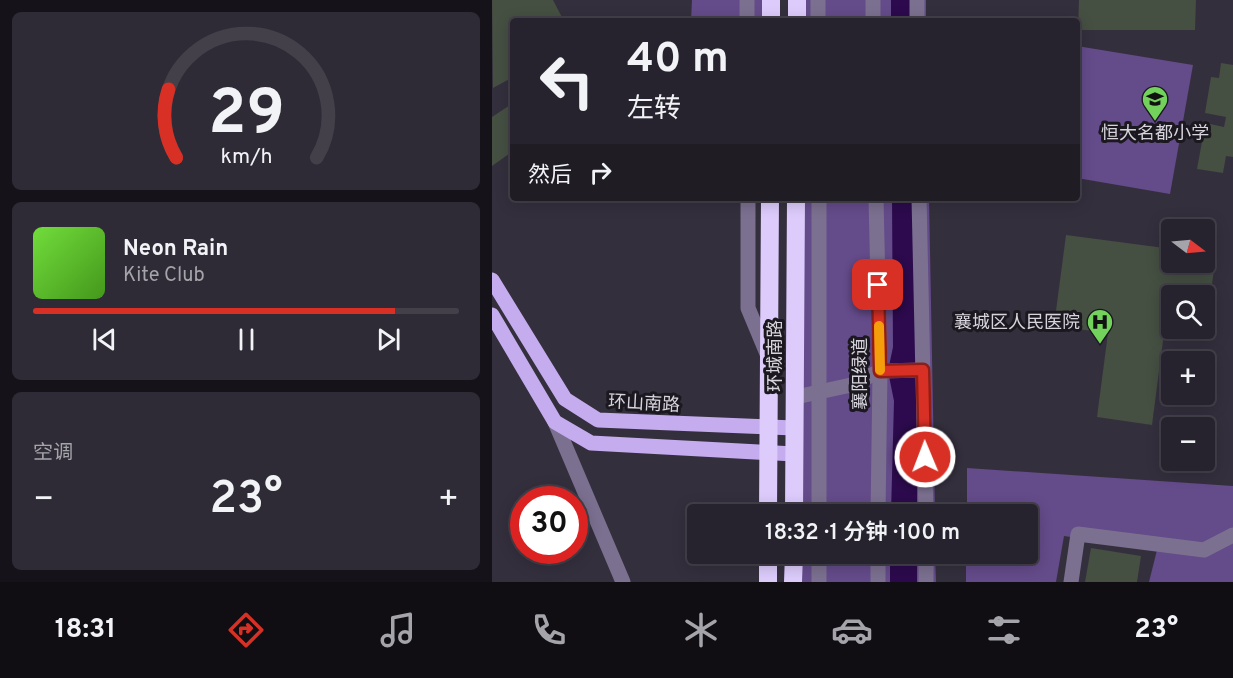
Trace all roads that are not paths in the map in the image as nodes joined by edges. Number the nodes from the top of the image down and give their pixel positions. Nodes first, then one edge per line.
1 (747, 0) edge
2 (771, 0) edge
3 (797, 0) edge
4 (818, 0) edge
5 (873, 0) edge
6 (917, 0) edge
7 (747, 18) edge
8 (771, 18) edge
9 (797, 18) edge
10 (818, 18) edge
11 (873, 18) edge
12 (917, 18) edge
13 (748, 201) edge
14 (770, 201) edge
15 (796, 201) edge
16 (819, 201) edge
17 (876, 201) edge
18 (919, 201) edge
19 (492, 280) edge
20 (492, 315) edge
21 (769, 357) junction
22 (922, 370) junction
23 (880, 371) junction
24 (820, 392) junction
25 (796, 397) junction
26 (555, 422) junction
27 (769, 428) junction
28 (795, 428) junction
29 (769, 453) junction
30 (794, 454) junction
31 (768, 504) edge
32 (794, 504) edge
33 (819, 504) edge
34 (878, 504) edge
35 (926, 504) edge
36 (1233, 536) edge
37 (768, 564) edge
38 (794, 564) edge
39 (819, 564) edge
40 (878, 564) edge
41 (926, 564) edge
42 (623, 582) edge
43 (768, 582) edge
44 (793, 582) edge
45 (819, 582) edge
46 (878, 582) edge
47 (926, 582) edge
48 (1071, 582) edge

1 - 7 street
2 - 8 highway
3 - 9 highway
4 - 10 street
5 - 11 street
6 - 12 street
13 - 21 street
14 - 21 highway, 环城南路
15 - 25 highway, 环城南路
16 - 24 street
17 - 23 street, 襄阳绿道
18 - 22 street
19 - 27 main road, 环山南路
20 - 26 main road
21 - 27 highway, 环城南路
22 - 23 street
22 - 35 street
23 - 24 street
23 - 34 street, 襄阳绿道
24 - 25 street
24 - 33 street
25 - 28 highway, 环城南路
26 - 29 main road
26 - 42 street
27 - 28 main road, 环山南路
27 - 29 highway, 环城南路
28 - 30 highway, 环城南路
29 - 30 main road
29 - 31 highway, 环城南路
30 - 32 highway, 环城南路
36 - 48 street
37 - 43 highway
38 - 44 highway
39 - 45 street
40 - 46 street
41 - 47 street

